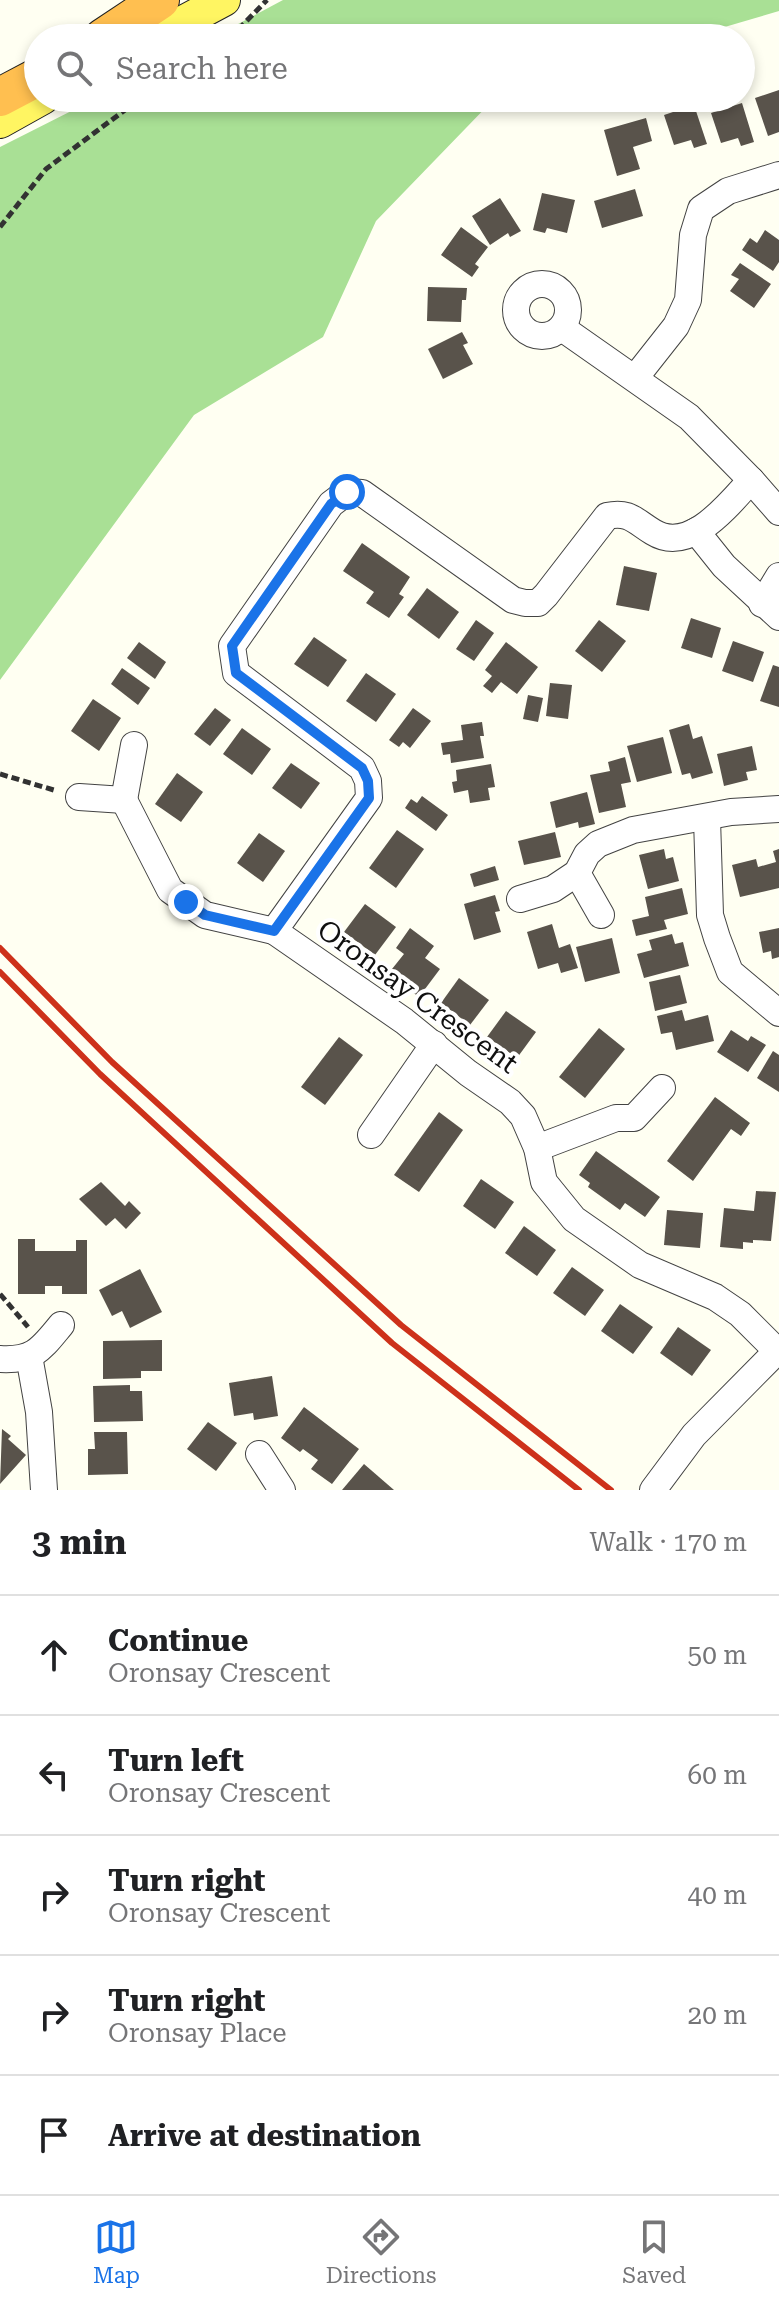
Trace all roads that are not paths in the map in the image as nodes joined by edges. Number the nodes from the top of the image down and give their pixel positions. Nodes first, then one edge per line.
1 (160, 0) edge
2 (224, 0) edge
3 (124, 24) edge
4 (179, 24) edge
5 (24, 84) edge
6 (0, 97) edge
7 (24, 109) edge
8 (0, 122) edge
9 (779, 175) edge
10 (562, 328) dead end
11 (635, 378) junction
12 (751, 480) junction
13 (779, 512) edge
14 (696, 531) junction
15 (779, 576) edge
16 (770, 610) edge
17 (134, 745) dead end
18 (79, 797) road end
19 (124, 800) junction
20 (779, 809) edge
21 (707, 819) junction
22 (577, 873) junction
23 (520, 899) dead end
24 (601, 915) dead end
25 (274, 931) junction
26 (779, 1013) edge
27 (434, 1044) junction
28 (662, 1088) dead end
29 (371, 1135) dead end
30 (537, 1148) junction
31 (61, 1325) dead end
32 (778, 1350) edge
33 (36, 1352) junction
34 (0, 1359) edge
35 (259, 1454) dead end
36 (44, 1490) edge
37 (282, 1490) edge
38 (653, 1490) edge

1 - 3 highway
2 - 4 main road
5 - 6 highway
7 - 8 main road
9 - 11 street
10 - 11 street
11 - 12 street
12 - 13 street
12 - 14 street
14 - 16 street
14 - 25 street, Oronsay Crescent
15 - 16 street
17 - 19 street
18 - 19 street
19 - 25 street
20 - 21 street
21 - 22 street
21 - 26 street
22 - 23 street
22 - 24 street
25 - 27 street, Oronsay Crescent
27 - 29 street
27 - 30 street, Oronsay Crescent
28 - 30 street
30 - 32 street, Oronsay Crescent
31 - 33 street
32 - 38 street
33 - 34 street
33 - 36 street
35 - 37 street

